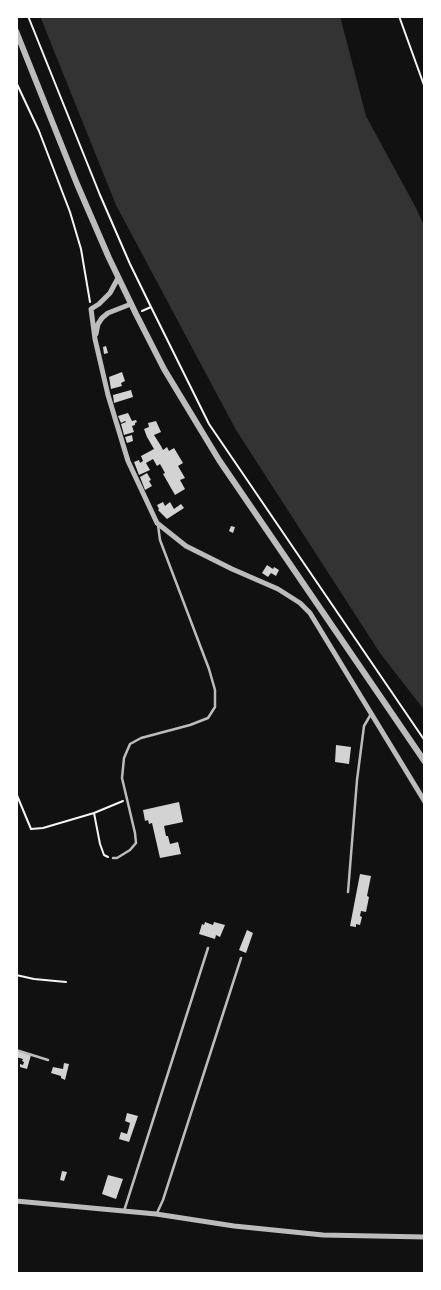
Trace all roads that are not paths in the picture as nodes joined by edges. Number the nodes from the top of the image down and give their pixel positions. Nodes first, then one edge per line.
1 (16, 31) edge
2 (118, 278) junction
3 (131, 304) junction
4 (96, 339) junction
5 (157, 523) junction
6 (371, 714) junction
7 (425, 762) edge
8 (425, 802) edge
9 (113, 858) road end
10 (348, 892) dead end
11 (208, 948) dead end
12 (241, 958) dead end
13 (16, 1050) edge
14 (48, 1060) dead end
15 (16, 1201) edge
16 (124, 1211) junction
17 (156, 1214) junction
18 (425, 1237) edge

1 - 2 street
2 - 3 street
2 - 4 street
3 - 4 street
3 - 7 street
4 - 5 street
5 - 6 street
5 - 9 lane
6 - 8 street
6 - 10 lane
11 - 16 lane
12 - 17 lane
13 - 14 lane
15 - 16 street
16 - 17 street
17 - 18 street

